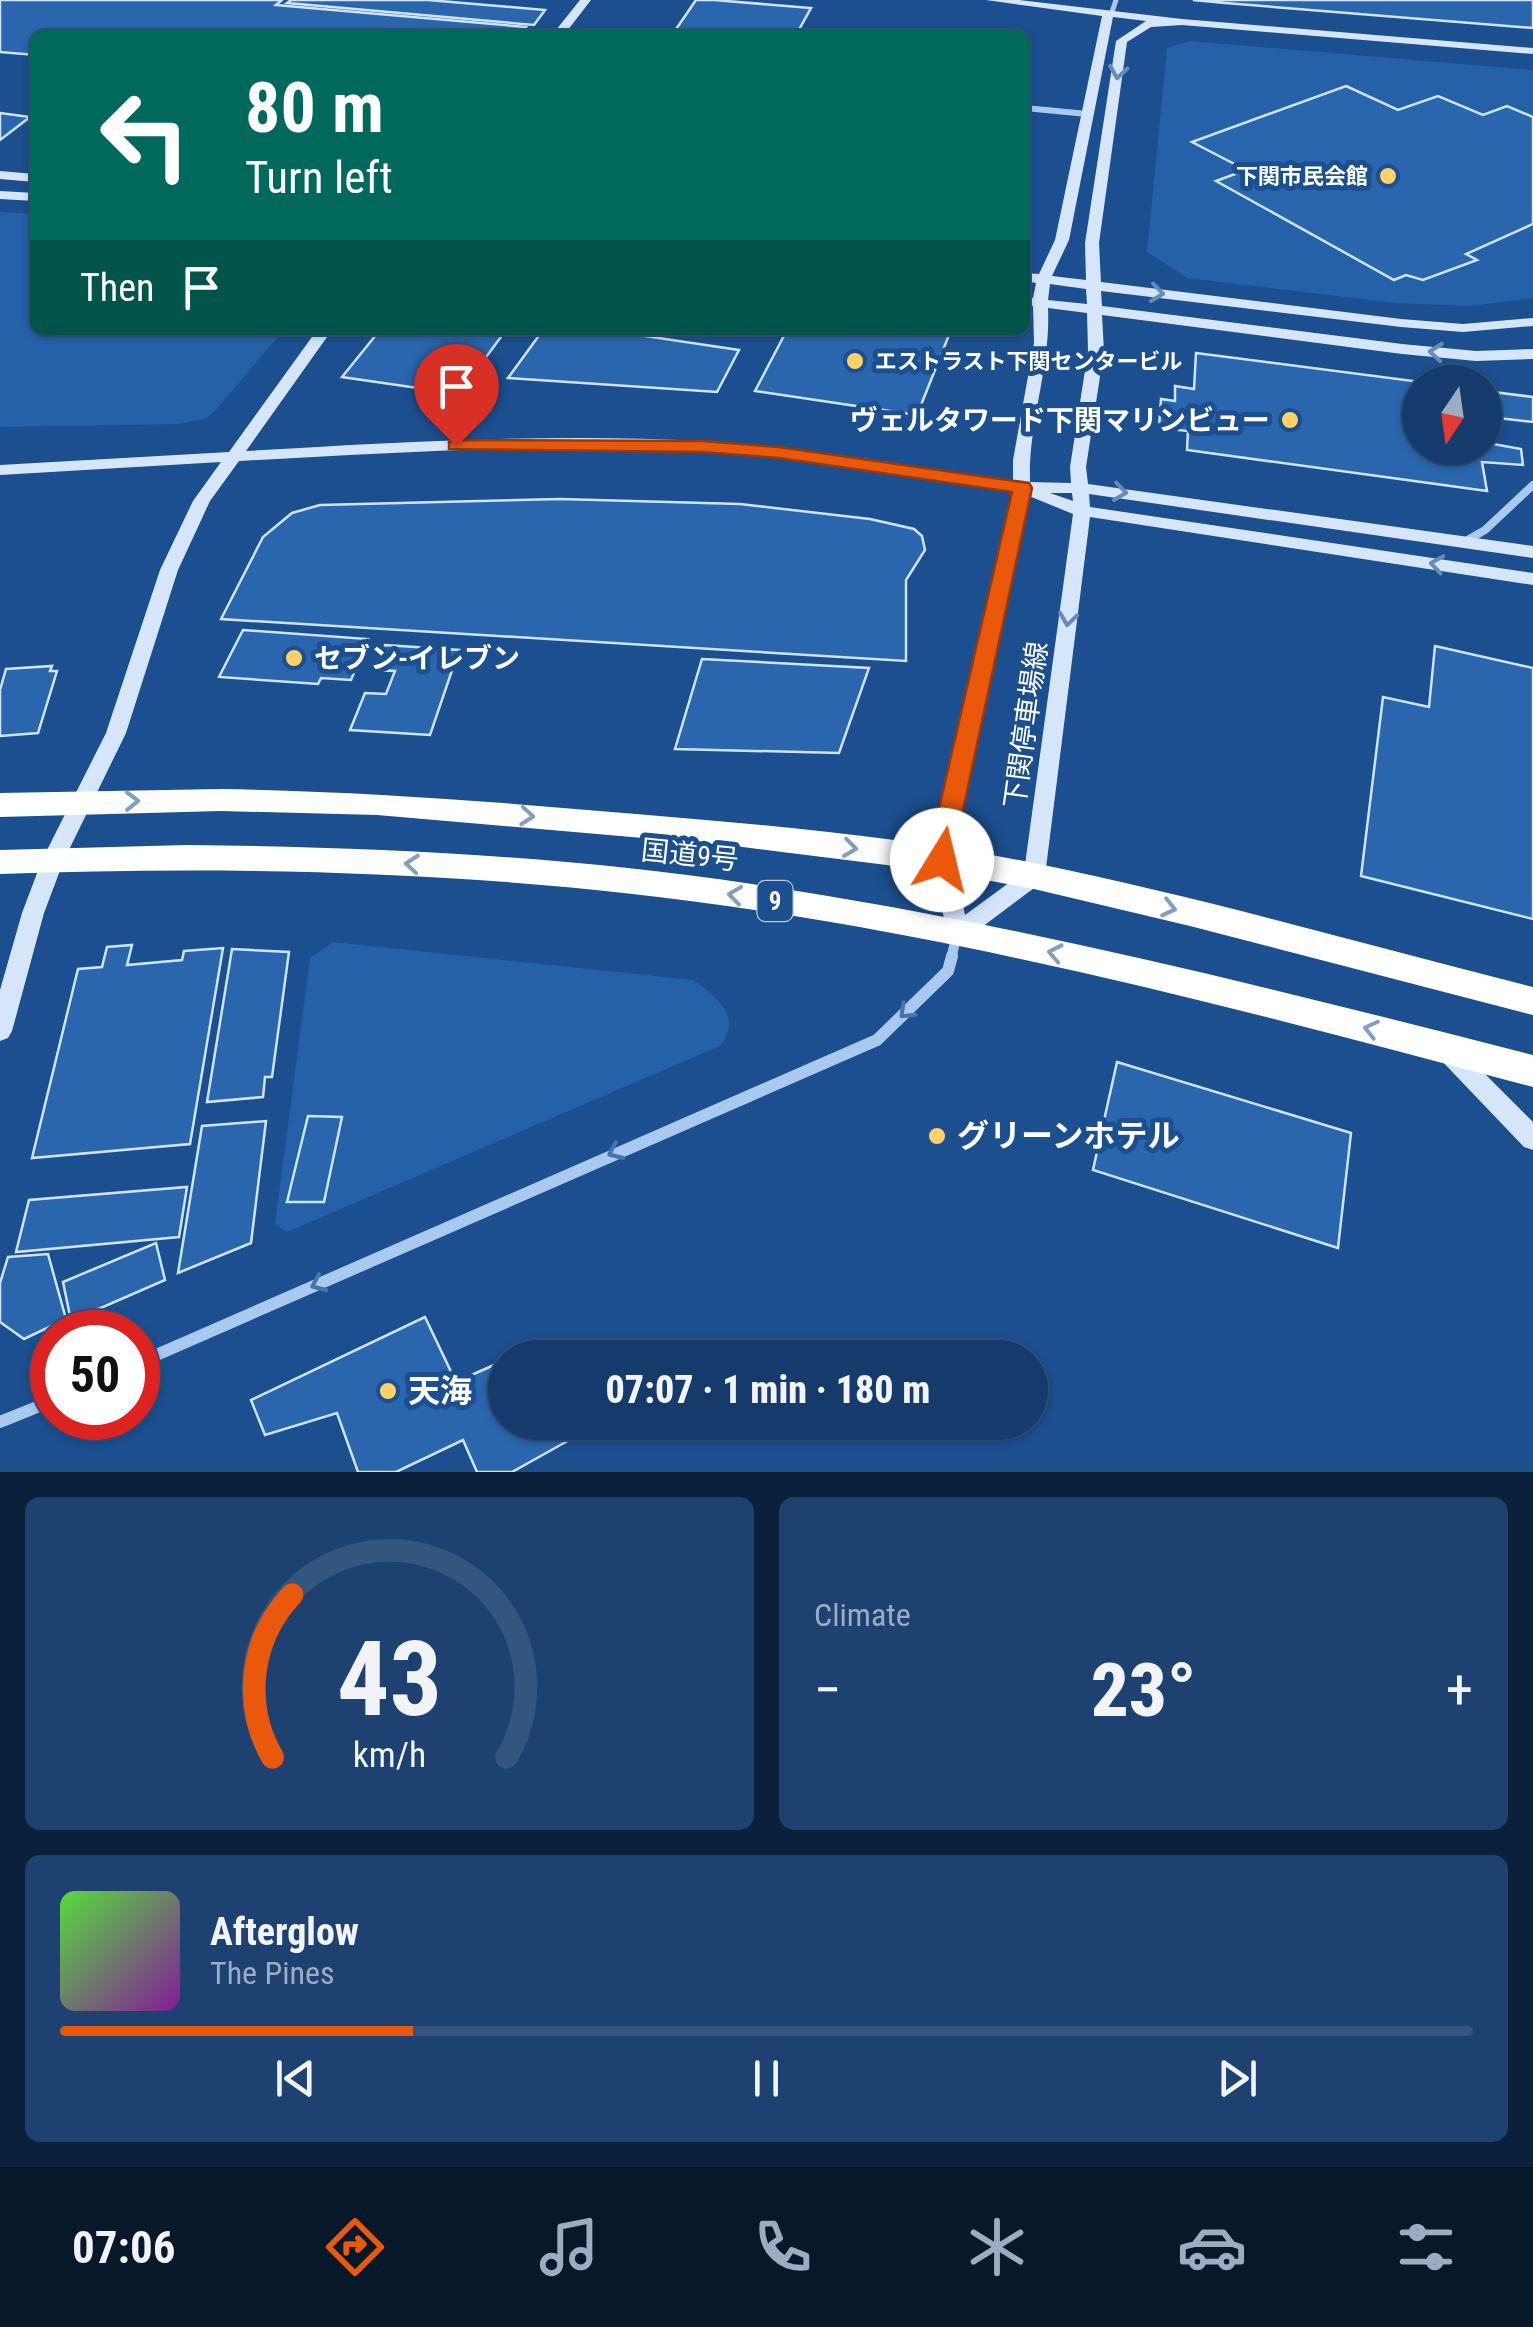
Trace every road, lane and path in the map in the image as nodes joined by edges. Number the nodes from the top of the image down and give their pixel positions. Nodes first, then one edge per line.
1 (586, 0) edge
2 (992, 0) edge
3 (1050, 5) junction
4 (1114, 6) edge
5 (1182, 22) junction
6 (562, 30) edge
7 (1102, 32) junction
8 (1533, 40) edge
9 (1122, 41) junction
10 (1533, 51) edge
11 (1030, 108) edge
12 (1087, 114) junction
13 (0, 176) edge
14 (30, 178) edge
15 (0, 195) edge
16 (30, 197) edge
17 (1030, 279) edge
18 (1043, 280) junction
19 (1094, 286) junction
20 (1032, 302) edge
21 (1092, 310) junction
22 (1533, 322) edge
23 (321, 335) edge
24 (1533, 354) edge
25 (232, 458) junction
26 (0, 470) edge
27 (1533, 484) edge
28 (1022, 488) junction
29 (1082, 488) junction
30 (1082, 511) junction
31 (1464, 542) junction
32 (1533, 552) edge
33 (1533, 579) edge
34 (80, 802) junction
35 (0, 805) edge
36 (53, 860) junction
37 (942, 860) junction
38 (0, 862) edge
39 (1034, 876) junction
40 (958, 934) junction
41 (1533, 1001) edge
42 (0, 1031) edge
43 (1444, 1048) junction
44 (1533, 1071) edge
45 (1533, 1139) edge
46 (160, 1353) edge
47 (30, 1410) edge
48 (0, 1422) edge

1 - 6 street
2 - 3 street
3 - 4 street
3 - 7 street
4 - 5 street
4 - 7 street, 下関停車場線
4 - 8 street
4 - 9 street
5 - 9 street
5 - 10 street
7 - 12 street, 下関停車場線
9 -> 19 street, 下関停車場線
11 - 12 street
12 - 18 street, 下関停車場線
13 - 14 street
15 - 16 street
17 - 18 street
18 - 19 street
18 - 20 street, 下関停車場線
19 - 21 street, 下関停車場線
19 -> 22 street
20 - 21 street
20 - 28 street, 下関停車場線
24 -> 21 street
21 - 29 street, 下関停車場線
23 - 25 street
25 - 26 street
25 - 28 street
25 - 34 street
27 - 31 street
28 - 29 street
28 - 30 street
28 - 37 street, 下関停車場線
29 - 30 street, 下関停車場線
29 -> 31 street
33 -> 30 street
30 -> 39 street, 下関停車場線
31 - 32 street
34 - 35 highway, 国道9号 / 9
34 - 36 street
34 -> 37 highway, 国道9号 / 9
36 - 38 highway, 国道9号 / 9
40 -> 36 highway, 国道9号 / 9
36 - 42 street
37 - 39 highway, 国道9号 / 9
37 - 40 street, 下関停車場線
39 - 40 street
39 -> 41 highway, 国道9号 / 9
43 -> 40 highway, 国道9号 / 9
40 -> 46 street
43 - 44 highway, 国道9号 / 9
43 - 45 street
47 - 48 street

